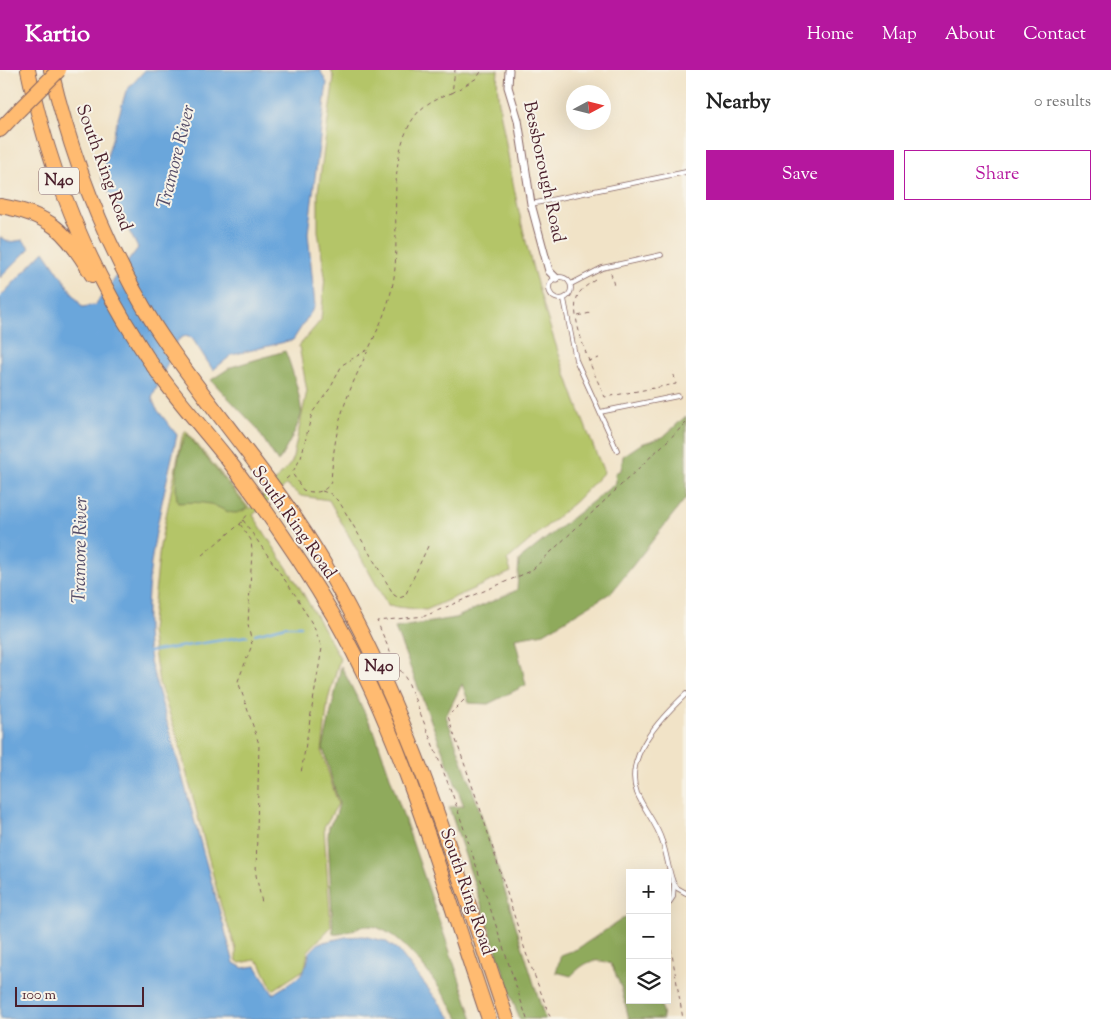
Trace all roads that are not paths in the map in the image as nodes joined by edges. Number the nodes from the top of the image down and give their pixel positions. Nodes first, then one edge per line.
1 (28, 70) edge
2 (45, 70) edge
3 (51, 70) edge
4 (58, 70) edge
5 (509, 70) edge
6 (17, 105) junction
7 (0, 116) edge
8 (0, 130) edge
9 (686, 172) edge
10 (532, 204) junction
11 (0, 206) edge
12 (661, 255) dead end
13 (556, 278) junction
14 (571, 284) junction
15 (105, 291) junction
16 (564, 299) junction
17 (678, 396) dead end
18 (600, 412) junction
19 (617, 450) dead end
20 (686, 694) edge
21 (673, 882) junction
22 (686, 893) edge
23 (671, 900) edge
24 (489, 1019) edge
25 (507, 1019) edge

1 - 15 highway, N40
2 - 6 highway
3 - 25 highway, South Ring Road / N40
4 - 6 highway, bridge
5 - 10 street, Bessborough Road
6 - 7 highway
6 - 8 highway
9 - 10 lane
10 - 13 street, Bessborough Road
11 - 15 highway
12 - 14 lane
13 - 14 lane
13 - 16 lane
14 - 16 lane
15 - 24 highway, South Ring Road / N40
16 - 18 lane
17 - 18 lane
18 - 19 lane
20 - 21 lane
21 - 22 lane
21 - 23 lane

